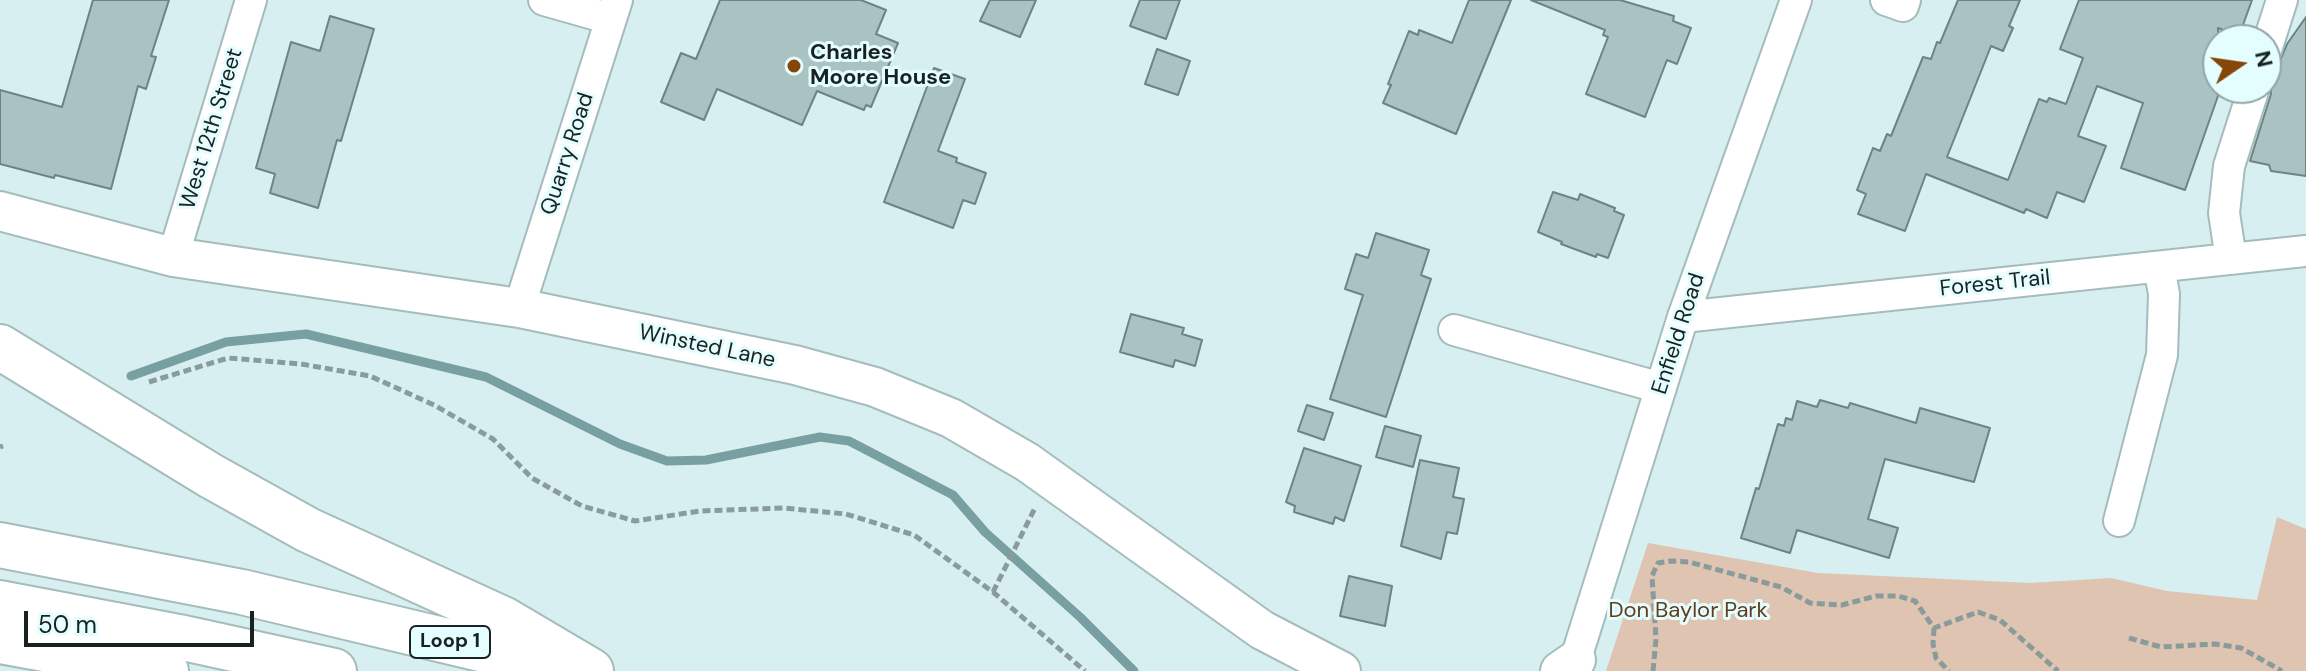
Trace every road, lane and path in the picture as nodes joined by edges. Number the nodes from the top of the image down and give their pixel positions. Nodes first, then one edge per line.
1 (251, 0) edge
2 (544, 0) edge
3 (1886, 0) edge
4 (1905, 0) edge
5 (2282, 0) edge
6 (1785, 3) edge
7 (614, 10) edge
8 (2274, 24) edge
9 (2249, 104) edge
10 (0, 211) edge
11 (2306, 251) edge
12 (173, 257) junction
13 (2231, 259) junction
14 (2159, 267) junction
15 (519, 308) junction
16 (1683, 317) junction
17 (1454, 330) dead end
18 (0, 347) edge
19 (149, 382) dead end
20 (1661, 388) junction
21 (2119, 521) dead end
22 (1021, 536) dead end
23 (0, 545) edge
24 (993, 592) junction
25 (0, 603) edge
26 (1934, 628) junction
27 (2129, 638) dead end
28 (0, 641) edge
29 (1569, 667) edge
30 (166, 671) edge
31 (334, 671) edge
32 (573, 671) edge
33 (591, 671) edge
34 (1085, 671) edge
35 (1341, 671) edge
36 (1653, 671) edge
37 (1949, 671) edge
38 (2058, 671) edge
39 (2282, 671) edge

1 - 12 street, West 12th Street
2 - 7 street
3 - 4 street
5 - 8 street
6 - 16 street, Enfield Road
7 - 15 street, Quarry Road
9 - 13 street
10 - 12 main road, Winsted Lane
11 - 13 street, Forest Trail
12 - 15 main road, Winsted Lane
13 - 14 street, Forest Trail
14 - 16 street, Forest Trail
14 - 21 street
15 - 35 main road, Winsted Lane
16 - 20 street, Enfield Road
17 - 20 street
18 - 33 highway
19 - 24 path
20 - 29 street, Enfield Road
22 - 24 path
23 - 32 highway, Loop 1
24 - 34 path
25 - 31 highway
26 - 36 path
26 - 37 path
26 - 38 path
27 - 39 path
28 - 30 highway

